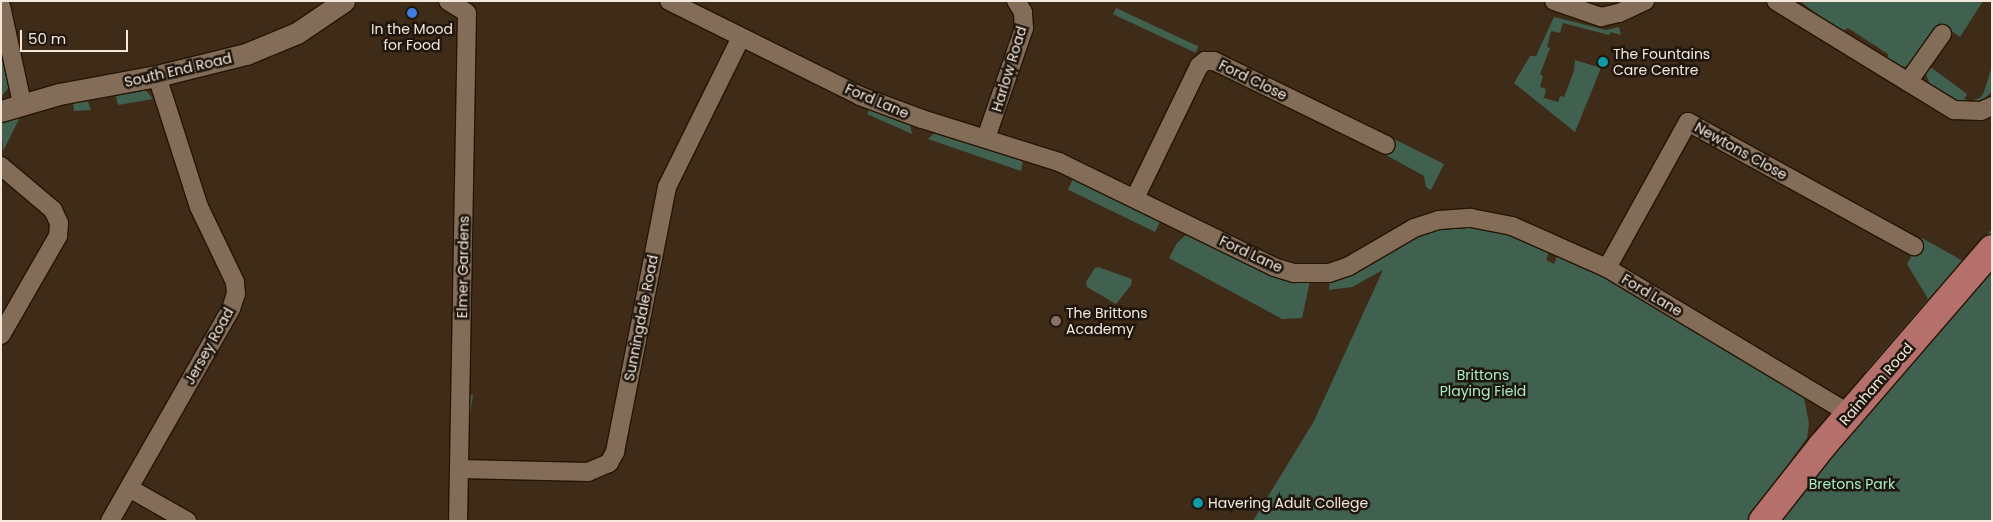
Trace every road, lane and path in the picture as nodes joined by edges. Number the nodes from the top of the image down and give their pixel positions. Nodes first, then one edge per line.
1 (344, 1) edge
2 (448, 1) edge
3 (669, 1) edge
4 (1016, 1) edge
5 (1554, 1) edge
6 (1645, 1) edge
7 (1776, 1) edge
8 (1, 6) edge
9 (467, 7) edge
10 (3, 27) edge
11 (1942, 34) dead end
12 (741, 37) junction
13 (157, 76) junction
14 (1908, 82) junction
15 (22, 103) junction
16 (1992, 106) edge
17 (1, 111) edge
18 (986, 138) junction
19 (1386, 145) dead end
20 (1, 166) edge
21 (1135, 198) junction
22 (1914, 246) dead end
23 (1992, 249) edge
24 (1607, 268) junction
25 (1, 336) edge
26 (1850, 414) junction
27 (460, 469) junction
28 (129, 488) junction
29 (110, 521) edge
30 (187, 521) edge
31 (458, 521) edge
32 (1763, 521) edge

1 - 13 street, South End Road
2 - 9 street, Elmer Gardens
3 - 12 street, Ford Lane
4 - 18 street, Harlow Road
5 - 6 street
7 - 14 street
8 - 10 street
9 - 27 street, Elmer Gardens
10 - 15 street
11 - 14 street
12 - 18 street, Ford Lane
12 - 27 street, Sunningdale Road
13 - 15 street, South End Road
13 - 28 street, Jersey Road
14 - 16 street
15 - 17 street, South End Road
18 - 21 street, Ford Lane
19 - 21 street, Ford Close
20 - 25 street
21 - 24 street, Ford Lane
22 - 24 street, Newtons Close
23 - 26 main road, Rainham Road
24 - 26 street, Ford Lane
26 - 32 main road, Rainham Road
27 - 31 street, Elmer Gardens
28 - 29 street, Jersey Road
28 - 30 street

